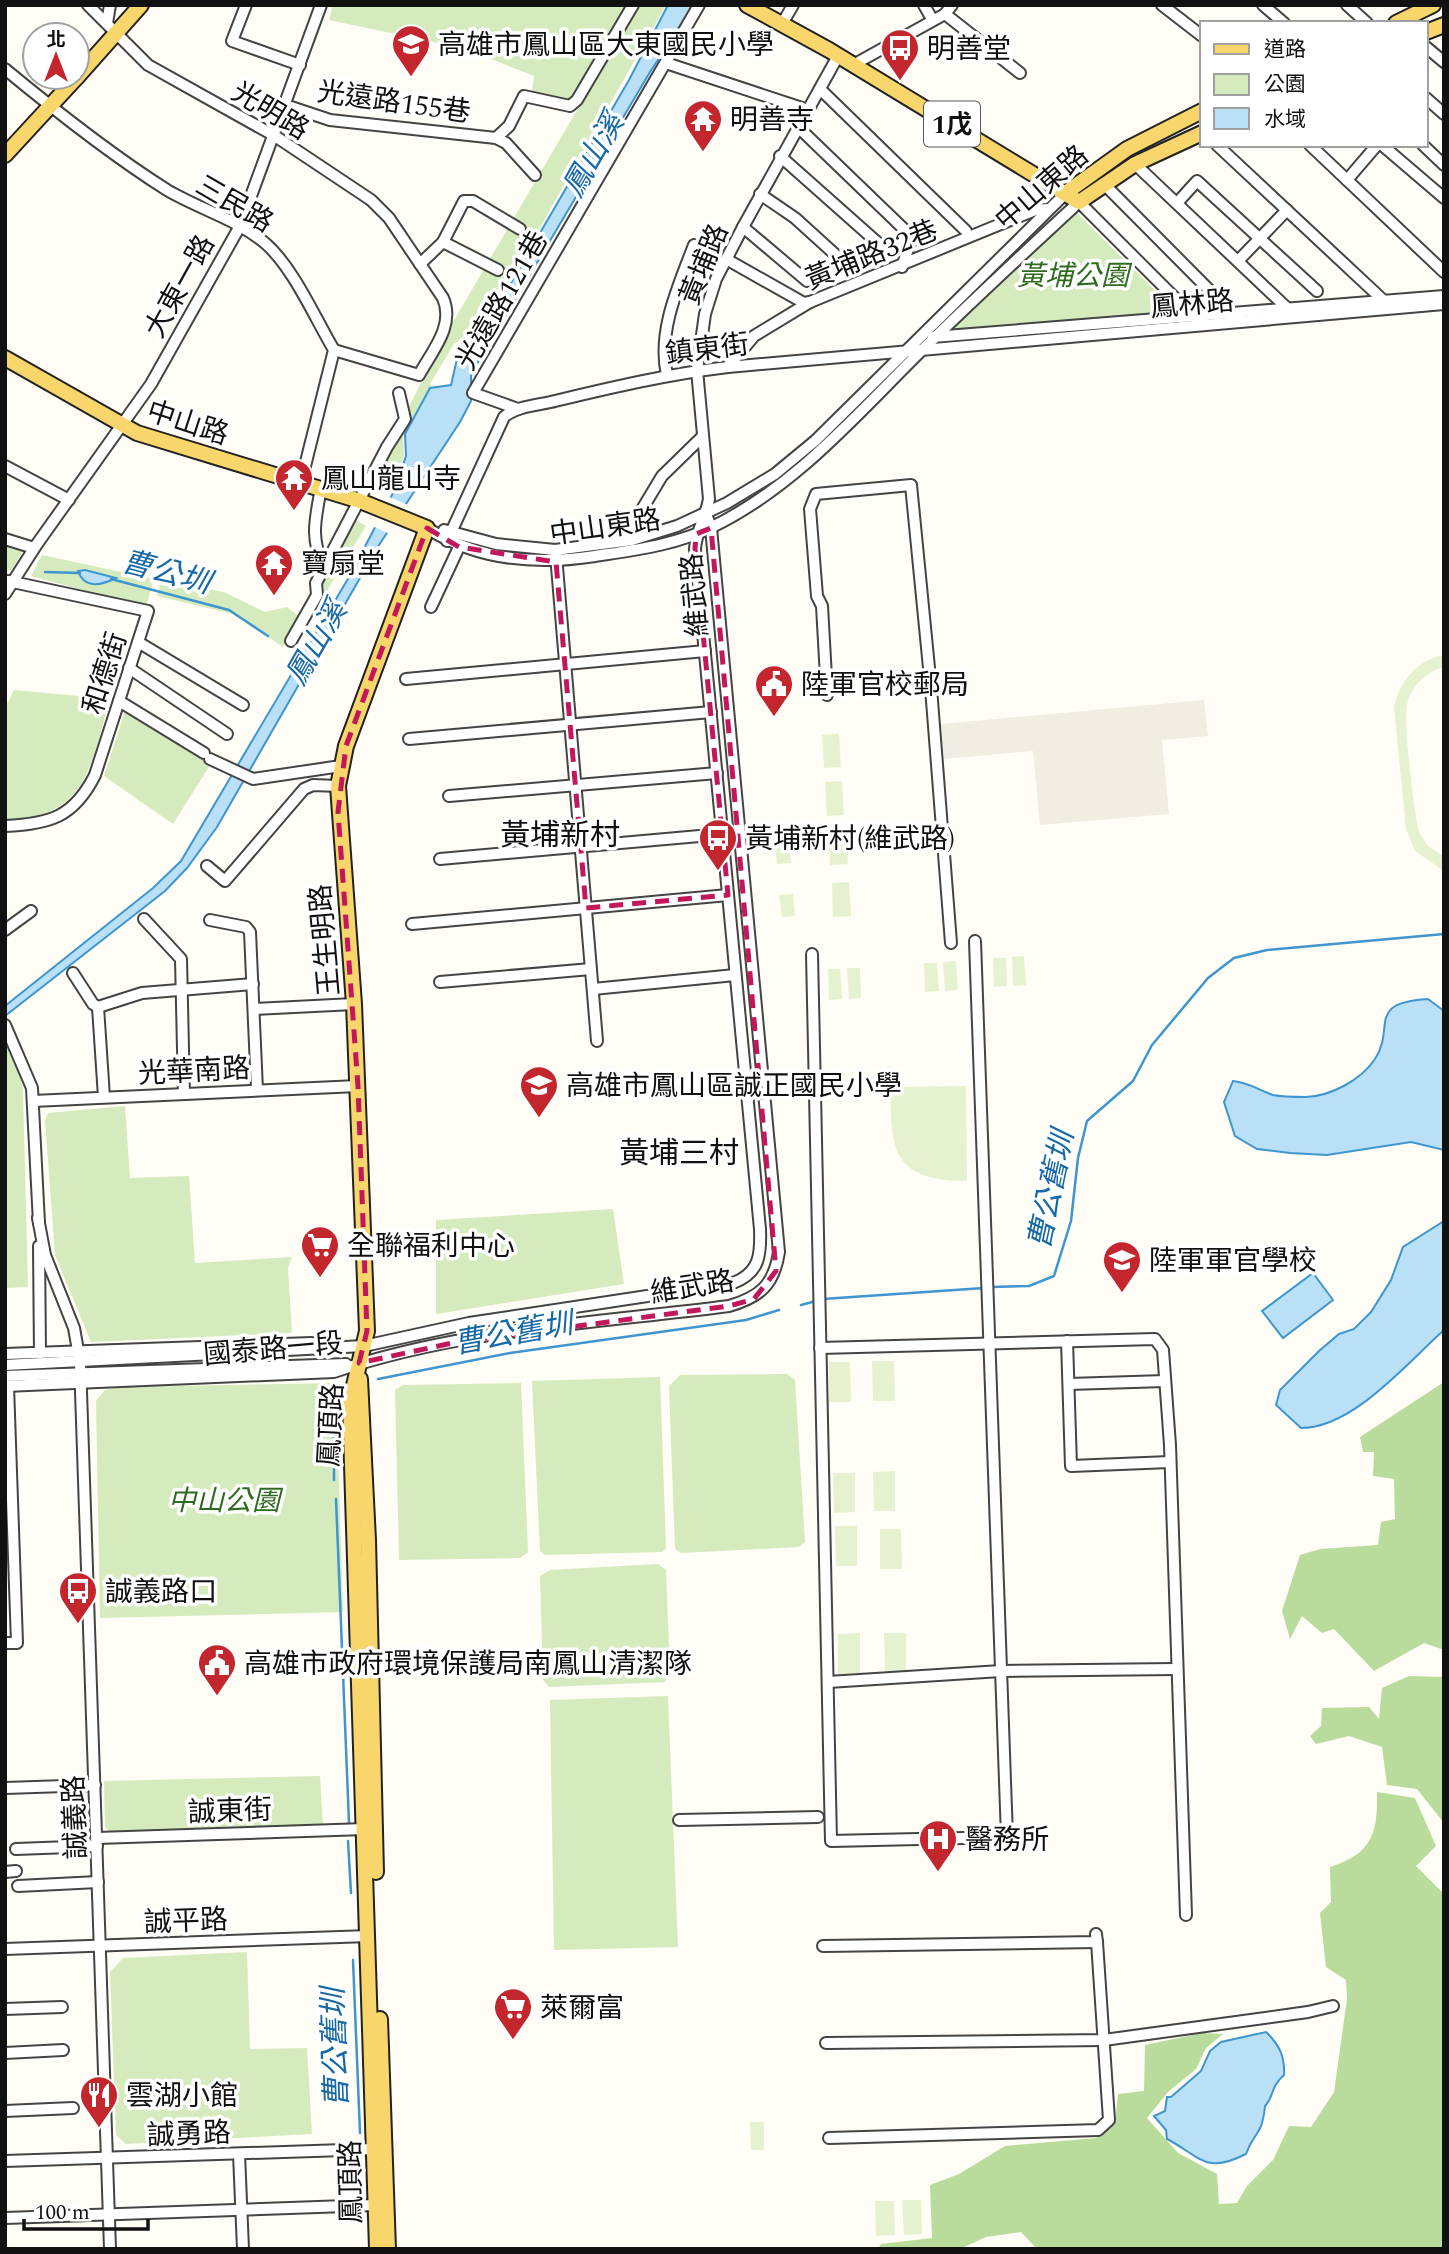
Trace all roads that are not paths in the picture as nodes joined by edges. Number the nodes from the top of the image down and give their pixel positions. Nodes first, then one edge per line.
1 (88, 5) edge
2 (110, 5) edge
3 (141, 5) edge
4 (246, 5) edge
5 (321, 5) edge
6 (633, 5) edge
7 (699, 5) edge
8 (747, 5) edge
9 (793, 5) edge
10 (924, 5) edge
11 (1162, 5) edge
12 (1347, 5) edge
13 (1433, 5) edge
14 (1267, 7) edge
15 (948, 10) edge
16 (932, 19) junction
17 (1282, 21) edge
18 (1365, 21) edge
19 (1400, 21) edge
20 (782, 24) junction
21 (1444, 24) edge
22 (111, 29) junction
23 (1428, 31) edge
24 (1200, 34) edge
25 (1428, 49) edge
26 (838, 56) junction
27 (91, 57) edge
28 (1444, 62) edge
29 (666, 63) junction
30 (300, 65) junction
31 (853, 65) junction
32 (5, 69) edge
33 (1020, 73) dead end
34 (820, 89) junction
35 (64, 91) edge
36 (1428, 100) edge
37 (285, 105) junction
38 (50, 106) junction
39 (808, 110) junction
40 (1200, 112) edge
41 (1444, 114) edge
42 (798, 127) junction
43 (1200, 133) edge
44 (275, 136) junction
45 (496, 138) junction
46 (1219, 147) edge
47 (1312, 147) edge
48 (1377, 147) edge
49 (1381, 147) edge
50 (1425, 147) edge
51 (5, 155) edge
52 (780, 156) junction
53 (1135, 164) junction
54 (1444, 165) edge
55 (535, 175) dead end
56 (1347, 180) junction
57 (1104, 184) junction
58 (1067, 192) junction
59 (760, 194) junction
60 (1444, 198) edge
61 (1079, 202) junction
62 (1177, 203) junction
63 (1048, 209) junction
64 (1287, 210) junction
65 (240, 226) junction
66 (743, 227) junction
67 (520, 229) dead end
68 (966, 231) dead end
69 (1261, 237) junction
70 (443, 242) junction
71 (878, 243) dead end
72 (694, 245) dead end
73 (726, 259) junction
74 (1238, 261) junction
75 (420, 264) junction
76 (849, 267) dead end
77 (902, 267) junction
78 (498, 270) dead end
79 (1444, 272) edge
80 (807, 281) dead end
81 (1317, 291) dead end
82 (1444, 296) edge
83 (1384, 301) junction
84 (810, 302) junction
85 (1444, 304) edge
86 (1288, 309) junction
87 (1233, 314) junction
88 (1199, 321) junction
89 (935, 337) junction
90 (917, 339) junction
91 (334, 350) junction
92 (922, 350) junction
93 (902, 351) junction
94 (5, 358) edge
95 (728, 367) junction
96 (697, 370) junction
97 (667, 375) junction
98 (399, 393) dead end
99 (520, 409) junction
100 (123, 426) junction
101 (702, 437) junction
102 (5, 466) edge
103 (301, 482) junction
104 (321, 488) junction
105 (69, 500) junction
106 (364, 502) junction
107 (706, 514) junction
108 (427, 528) junction
109 (711, 528) junction
110 (696, 534) junction
111 (449, 536) junction
112 (5, 539) edge
113 (623, 541) junction
114 (459, 547) junction
115 (34, 548) junction
116 (555, 550) junction
117 (556, 562) junction
118 (324, 569) junction
119 (8, 581) edge
120 (5, 594) edge
121 (431, 607) dead end
122 (291, 641) dead end
123 (138, 642) junction
124 (705, 651) junction
125 (565, 662) junction
126 (129, 668) junction
127 (406, 680) dead end
128 (827, 695) dead end
129 (119, 701) junction
130 (243, 705) dead end
131 (711, 712) junction
132 (570, 726) junction
133 (227, 734) dead end
134 (409, 739) dead end
135 (341, 766) junction
136 (717, 774) junction
137 (338, 786) junction
138 (575, 786) junction
139 (449, 796) dead end
140 (5, 826) edge
141 (723, 834) junction
142 (581, 848) junction
143 (440, 859) dead end
144 (207, 866) dead end
145 (728, 895) junction
146 (586, 908) junction
147 (31, 911) dead end
148 (144, 919) dead end
149 (210, 920) dead end
150 (412, 924) dead end
151 (5, 930) edge
152 (975, 941) dead end
153 (951, 943) dead end
154 (811, 954) dead end
155 (591, 969) junction
156 (73, 973) dead end
157 (735, 975) junction
158 (440, 982) dead end
159 (253, 984) junction
160 (593, 989) junction
161 (182, 992) junction
162 (354, 1004) junction
163 (98, 1007) junction
164 (254, 1009) junction
165 (5, 1026) edge
166 (597, 1041) dead end
167 (358, 1086) junction
168 (257, 1090) junction
169 (184, 1094) junction
170 (104, 1097) junction
171 (33, 1101) junction
172 (38, 1218) junction
173 (1067, 1341) junction
174 (990, 1344) junction
175 (364, 1346) junction
176 (820, 1348) junction
177 (40, 1353) junction
178 (5, 1354) edge
179 (359, 1363) junction
180 (5, 1365) edge
181 (80, 1368) junction
182 (1165, 1381) junction
183 (6, 1383) edge
184 (1069, 1384) junction
185 (1170, 1462) junction
186 (5, 1643) edge
187 (1175, 1669) junction
188 (1001, 1671) junction
189 (828, 1682) junction
190 (95, 1786) junction
191 (5, 1788) edge
192 (818, 1817) dead end
193 (679, 1820) dead end
194 (365, 1829) junction
195 (97, 1842) junction
196 (16, 1849) dead end
197 (98, 1882) junction
198 (18, 1886) dead end
199 (1186, 1915) dead end
200 (369, 1936) junction
201 (100, 1946) junction
202 (823, 1946) dead end
203 (5, 1949) edge
204 (1333, 2006) dead end
205 (62, 2007) dead end
206 (5, 2009) edge
207 (1104, 2040) junction
208 (826, 2043) dead end
209 (63, 2050) dead end
210 (5, 2053) edge
211 (73, 2108) dead end
212 (5, 2111) edge
213 (829, 2138) dead end
214 (374, 2149) junction
215 (239, 2154) junction
216 (107, 2158) junction
217 (5, 2161) edge
218 (375, 2205) junction
219 (242, 2211) junction
220 (109, 2214) junction
221 (5, 2218) edge
222 (110, 2249) edge
223 (243, 2249) edge
224 (377, 2249) edge
225 (388, 2249) edge

1 - 22 street, 光明路
2 - 22 street
3 - 22 main road
4 - 30 street
5 - 30 street, 大東一路
6 - 45 street, 光遠路155巷
7 - 29 street, 光遠路121巷
8 - 20 main road, 1戊
9 - 20 street
10 - 16 street
11 - 24 street
12 - 18 street
13 - 19 main road
14 - 17 street
15 - 16 street
15 - 33 street
16 - 31 street
20 - 26 main road, 1戊
21 - 23 main road
22 - 27 main road
22 - 44 street, 光明路
25 - 28 street
26 - 31 main road, 1戊
26 - 34 street, 黃埔路
29 - 39 street
29 - 99 street, 光遠路121巷
30 - 37 street, 大東一路
31 - 58 main road, 1戊
32 - 38 street, 三民路
34 - 39 street, 黃埔路
34 - 68 street
35 - 38 main road
36 - 41 street
37 - 44 street, 大東一路
37 - 45 street, 光遠路155巷
38 - 51 main road
38 - 65 street, 三民路
39 - 42 street, 黃埔路
40 - 58 main road, 中山東路
42 - 52 street, 黃埔路
42 - 77 street
43 - 53 main road, 中山東路
44 - 65 street, 大東一路
44 - 75 street, 光明路
45 - 55 street, 光遠路155巷
46 - 64 street
47 - 56 street
48 - 56 street
49 - 60 street
50 - 54 street
52 - 59 street, 黃埔路
52 - 71 street
53 - 57 main road, 中山東路
53 - 62 street
56 - 79 street
57 - 61 main road, 中山東路
57 - 87 street
58 - 61 main road, 1戊
58 - 63 street, 中山東路
59 - 66 street, 黃埔路
59 - 76 street
61 - 88 street
61 - 89 street, 中山東路
62 - 69 street
62 - 74 street
63 - 77 street, 黃埔路32巷
63 - 90 street, 中山東路
64 - 69 street
64 - 83 street
65 - 91 street, 三民路
65 - 100 street, 大東一路
66 - 73 street, 黃埔路
66 - 80 street
67 - 70 street
69 - 74 street
69 - 81 street
70 - 75 street
70 - 78 street
72 - 97 street
73 - 84 street
73 - 96 street, 黃埔路
74 - 86 street
75 - 91 street, 光明路
77 - 84 street, 黃埔路32巷
82 - 83 street, 鳳林路
83 - 86 street, 鳳林路
84 - 95 street, 黃埔路32巷
85 - 88 street, 鳳林路
86 - 87 street, 鳳林路
87 - 88 street, 鳳林路
88 - 89 street, 鳳林路
88 - 92 street, 鳳林路
89 - 90 street, 鳳林路
89 - 92 street, 中山東路
90 - 93 street, 中山東路
91 - 103 street
92 - 93 street, 鳳林路
92 - 109 street, 中山東路
93 - 95 street, 鎮東街
93 - 107 street, 中山東路
94 - 100 main road, 中山路
95 - 96 street, 鎮東街
96 - 97 street, 鎮東街
96 - 101 street, 黃埔路
97 - 99 street, 鎮東街
98 - 106 street
99 - 111 street
100 - 103 main road, 中山路
100 - 105 street, 大東一路
101 - 107 street, 黃埔路
101 - 113 street
102 - 105 street
103 - 104 main road, 中山路
104 - 106 main road, 中山路
104 - 118 street
105 - 115 street, 大東一路
106 - 108 main road, 中山路
106 - 118 street
107 - 109 street, 維武路
107 - 110 street, 維武路
107 - 113 street, 中山東路
108 - 111 street, 中山東路
108 - 135 main road, 王生明路
109 - 110 street, 中山東路
109 - 179 street, 維武路
110 - 117 street, 中山東路
110 - 124 street, 維武路
111 - 114 street, 中山東路
111 - 116 street, 中山東路
112 - 115 street
113 - 116 street, 中山東路
114 - 117 street, 中山東路
114 - 121 street
115 - 119 street, 大東一路
116 - 117 street
117 - 125 street
118 - 122 street
119 - 120 street, 大東一路
119 - 123 street, 和德街
123 - 126 street, 和德街
123 - 130 street
124 - 125 street
124 - 131 street, 維武路
125 - 127 street
125 - 132 street
126 - 129 street, 和德街
126 - 133 street
128 - 153 street
129 - 135 street
129 - 140 street, 和德街
131 - 132 street
131 - 136 street, 維武路
132 - 134 street
132 - 138 street
135 - 137 main road, 王生明路
136 - 138 street
136 - 141 street, 維武路
137 - 144 street
137 - 162 main road, 王生明路
138 - 139 street
138 - 142 street
141 - 142 street
141 - 145 street, 維武路
142 - 143 street
142 - 146 street
145 - 146 street
145 - 157 street, 維武路
146 - 150 street
146 - 155 street
147 - 151 street
148 - 161 street
149 - 159 street
152 - 174 street
154 - 176 street
155 - 158 street
155 - 160 street
156 - 163 street
157 - 160 street
157 - 175 street, 維武路
159 - 161 street
159 - 164 street
160 - 166 street
161 - 163 street
161 - 169 street
162 - 164 street
162 - 167 main road, 王生明路
163 - 170 street
164 - 168 street
165 - 171 street
167 - 168 street, 光華南路
167 - 175 main road, 王生明路
168 - 169 street, 光華南路
169 - 170 street, 光華南路
170 - 171 street, 光華南路
171 - 172 street
172 - 177 street
172 - 181 street, 誠義路
173 - 174 street
173 - 182 street
173 - 184 street
174 - 176 street
174 - 188 street
175 - 179 main road, 王生明路
175 - 181 street, 國泰路一段
176 - 189 street
177 - 178 street, 國泰路一段
177 - 181 street, 國泰路一段
179 - 181 street, 國泰路一段
179 - 194 main road, 鳳頂路
179 - 225 main road, 鳳頂路
180 - 181 street, 國泰路一段
181 - 183 street, 國泰路一段
181 - 190 street, 誠義路
182 - 184 street
182 - 185 street
183 - 186 street
184 - 185 street
185 - 187 street
187 - 188 street
187 - 199 street
188 - 189 street
188 - 189 street
190 - 191 street
190 - 195 street, 誠義路
192 - 193 street
194 - 195 street, 誠東街
194 - 200 main road, 鳳頂路
195 - 196 street, 誠東街
195 - 197 street, 誠義路
197 - 198 street
197 - 201 street, 誠義路
200 - 201 street, 誠平路
200 - 214 main road, 鳳頂路
201 - 203 street, 誠平路
201 - 216 street, 誠義路
202 - 207 street
204 - 207 street
205 - 206 street
207 - 208 street
207 - 213 street
209 - 210 street
211 - 212 street
214 - 215 street, 誠勇路
214 - 218 main road, 鳳頂路
215 - 216 street, 誠勇路
215 - 219 street
216 - 217 street, 誠勇路
216 - 220 street, 誠義路
218 - 219 street
218 - 224 main road, 鳳頂路
219 - 220 street
219 - 223 street
220 - 221 street
220 - 222 street, 誠義路

